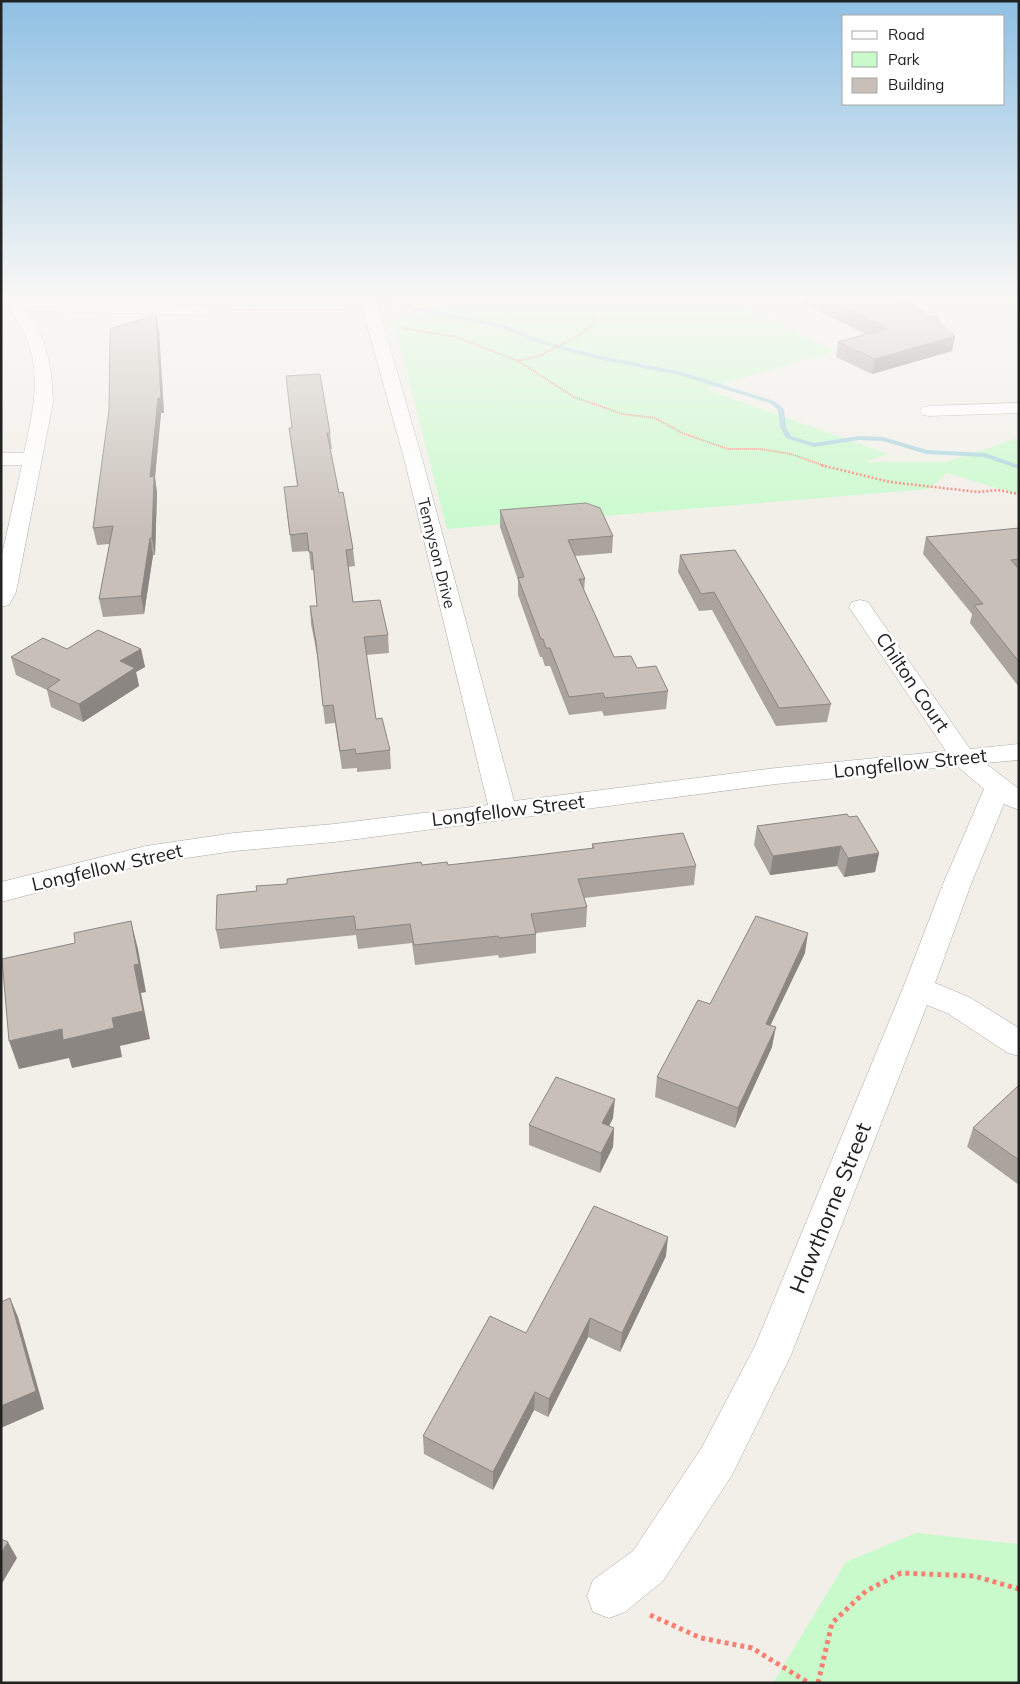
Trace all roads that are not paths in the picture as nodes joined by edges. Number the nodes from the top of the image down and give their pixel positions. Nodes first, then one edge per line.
1 (44, 375) edge
2 (389, 375) edge
3 (1019, 408) edge
4 (929, 411) dead end
5 (1, 459) edge
6 (33, 459) junction
7 (3, 596) edge
8 (860, 607) dead end
9 (1019, 752) edge
10 (964, 758) junction
11 (1008, 794) edge
12 (503, 810) junction
13 (1, 892) edge
14 (918, 988) junction
15 (1019, 1044) edge
16 (608, 1596) road end

1 - 6 street
2 - 12 street, Tennyson Drive
3 - 4 street
5 - 6 street
6 - 7 street
8 - 10 street, Chilton Court
9 - 10 street, Longfellow Street
10 - 11 street, Chilton Court
10 - 12 street, Longfellow Street
11 - 14 street, Hawthorne Street
12 - 13 street, Longfellow Street
14 - 15 street
14 - 16 street, Hawthorne Street

